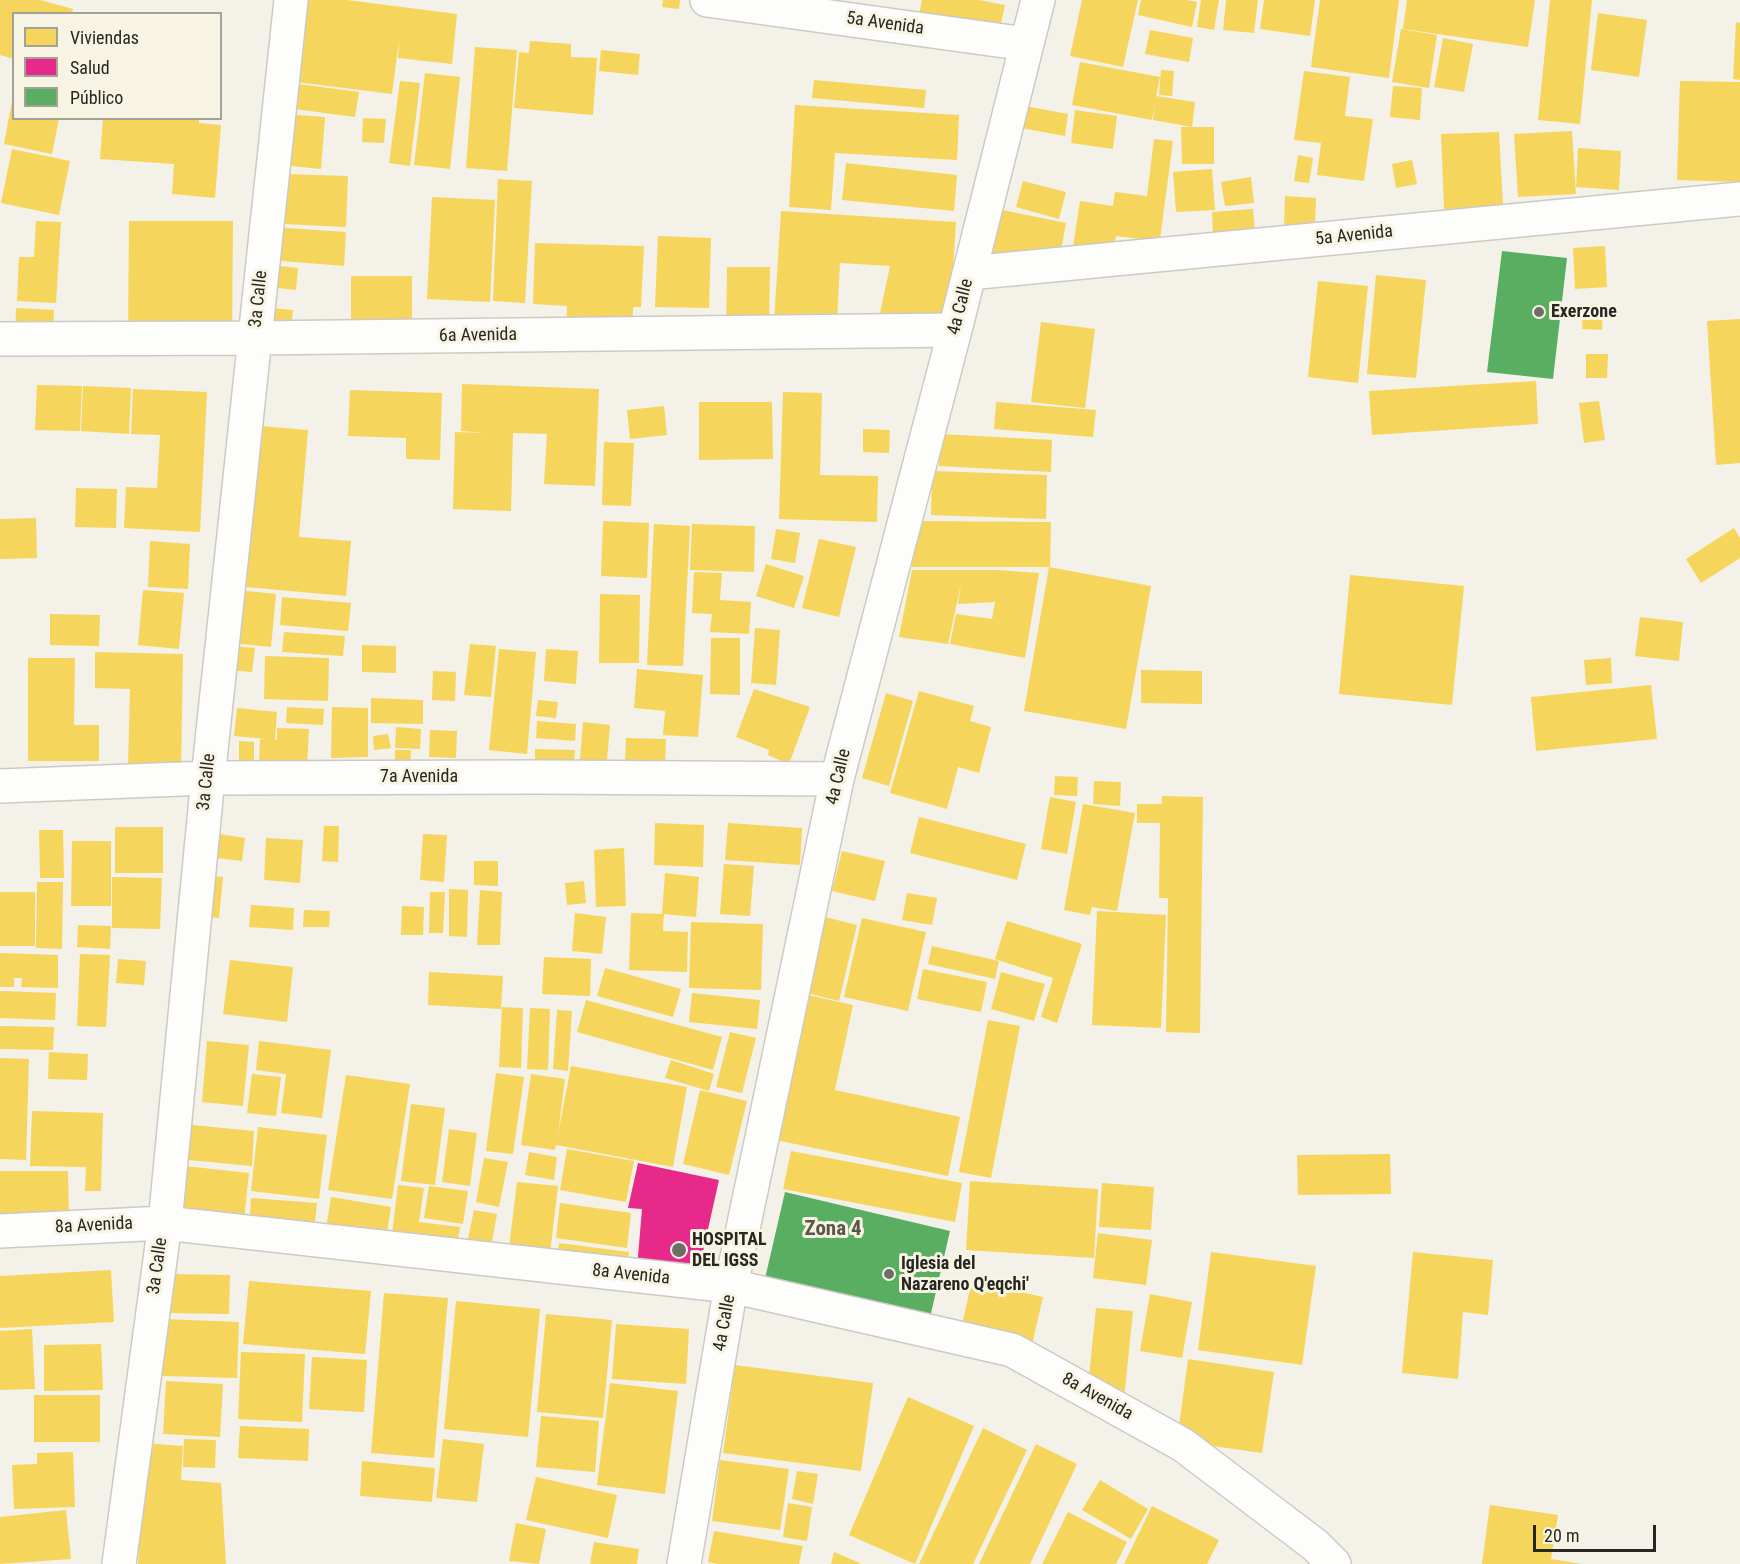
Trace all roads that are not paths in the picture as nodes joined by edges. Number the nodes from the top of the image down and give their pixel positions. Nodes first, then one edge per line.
1 (291, 0) edge
2 (707, 0) edge
3 (1038, 0) edge
4 (1026, 44) junction
5 (1740, 199) edge
6 (969, 273) junction
7 (955, 330) junction
8 (254, 338) junction
9 (0, 339) edge
10 (208, 778) junction
11 (837, 779) junction
12 (0, 786) edge
13 (165, 1222) junction
14 (0, 1231) edge
15 (731, 1286) junction
16 (119, 1564) edge
17 (684, 1564) edge
18 (1334, 1564) edge

1 - 8 street, 3a Calle
2 - 4 street, 5a Avenida
3 - 4 street, 4a Calle
4 - 6 street, 4a Calle
5 - 6 street, 5a Avenida
6 - 7 street, 4a Calle
7 - 8 street, 6a Avenida
7 - 11 street, 4a Calle
8 - 9 street, 6a Avenida
8 - 10 street, 3a Calle
10 - 11 street, 7a Avenida
10 - 12 street, 7a Avenida
10 - 13 street, 3a Calle
11 - 15 street, 4a Calle
13 - 14 street, 8a Avenida
13 - 15 street, 8a Avenida
13 - 16 street, 3a Calle
15 - 17 street, 4a Calle
15 - 18 street, 8a Avenida

